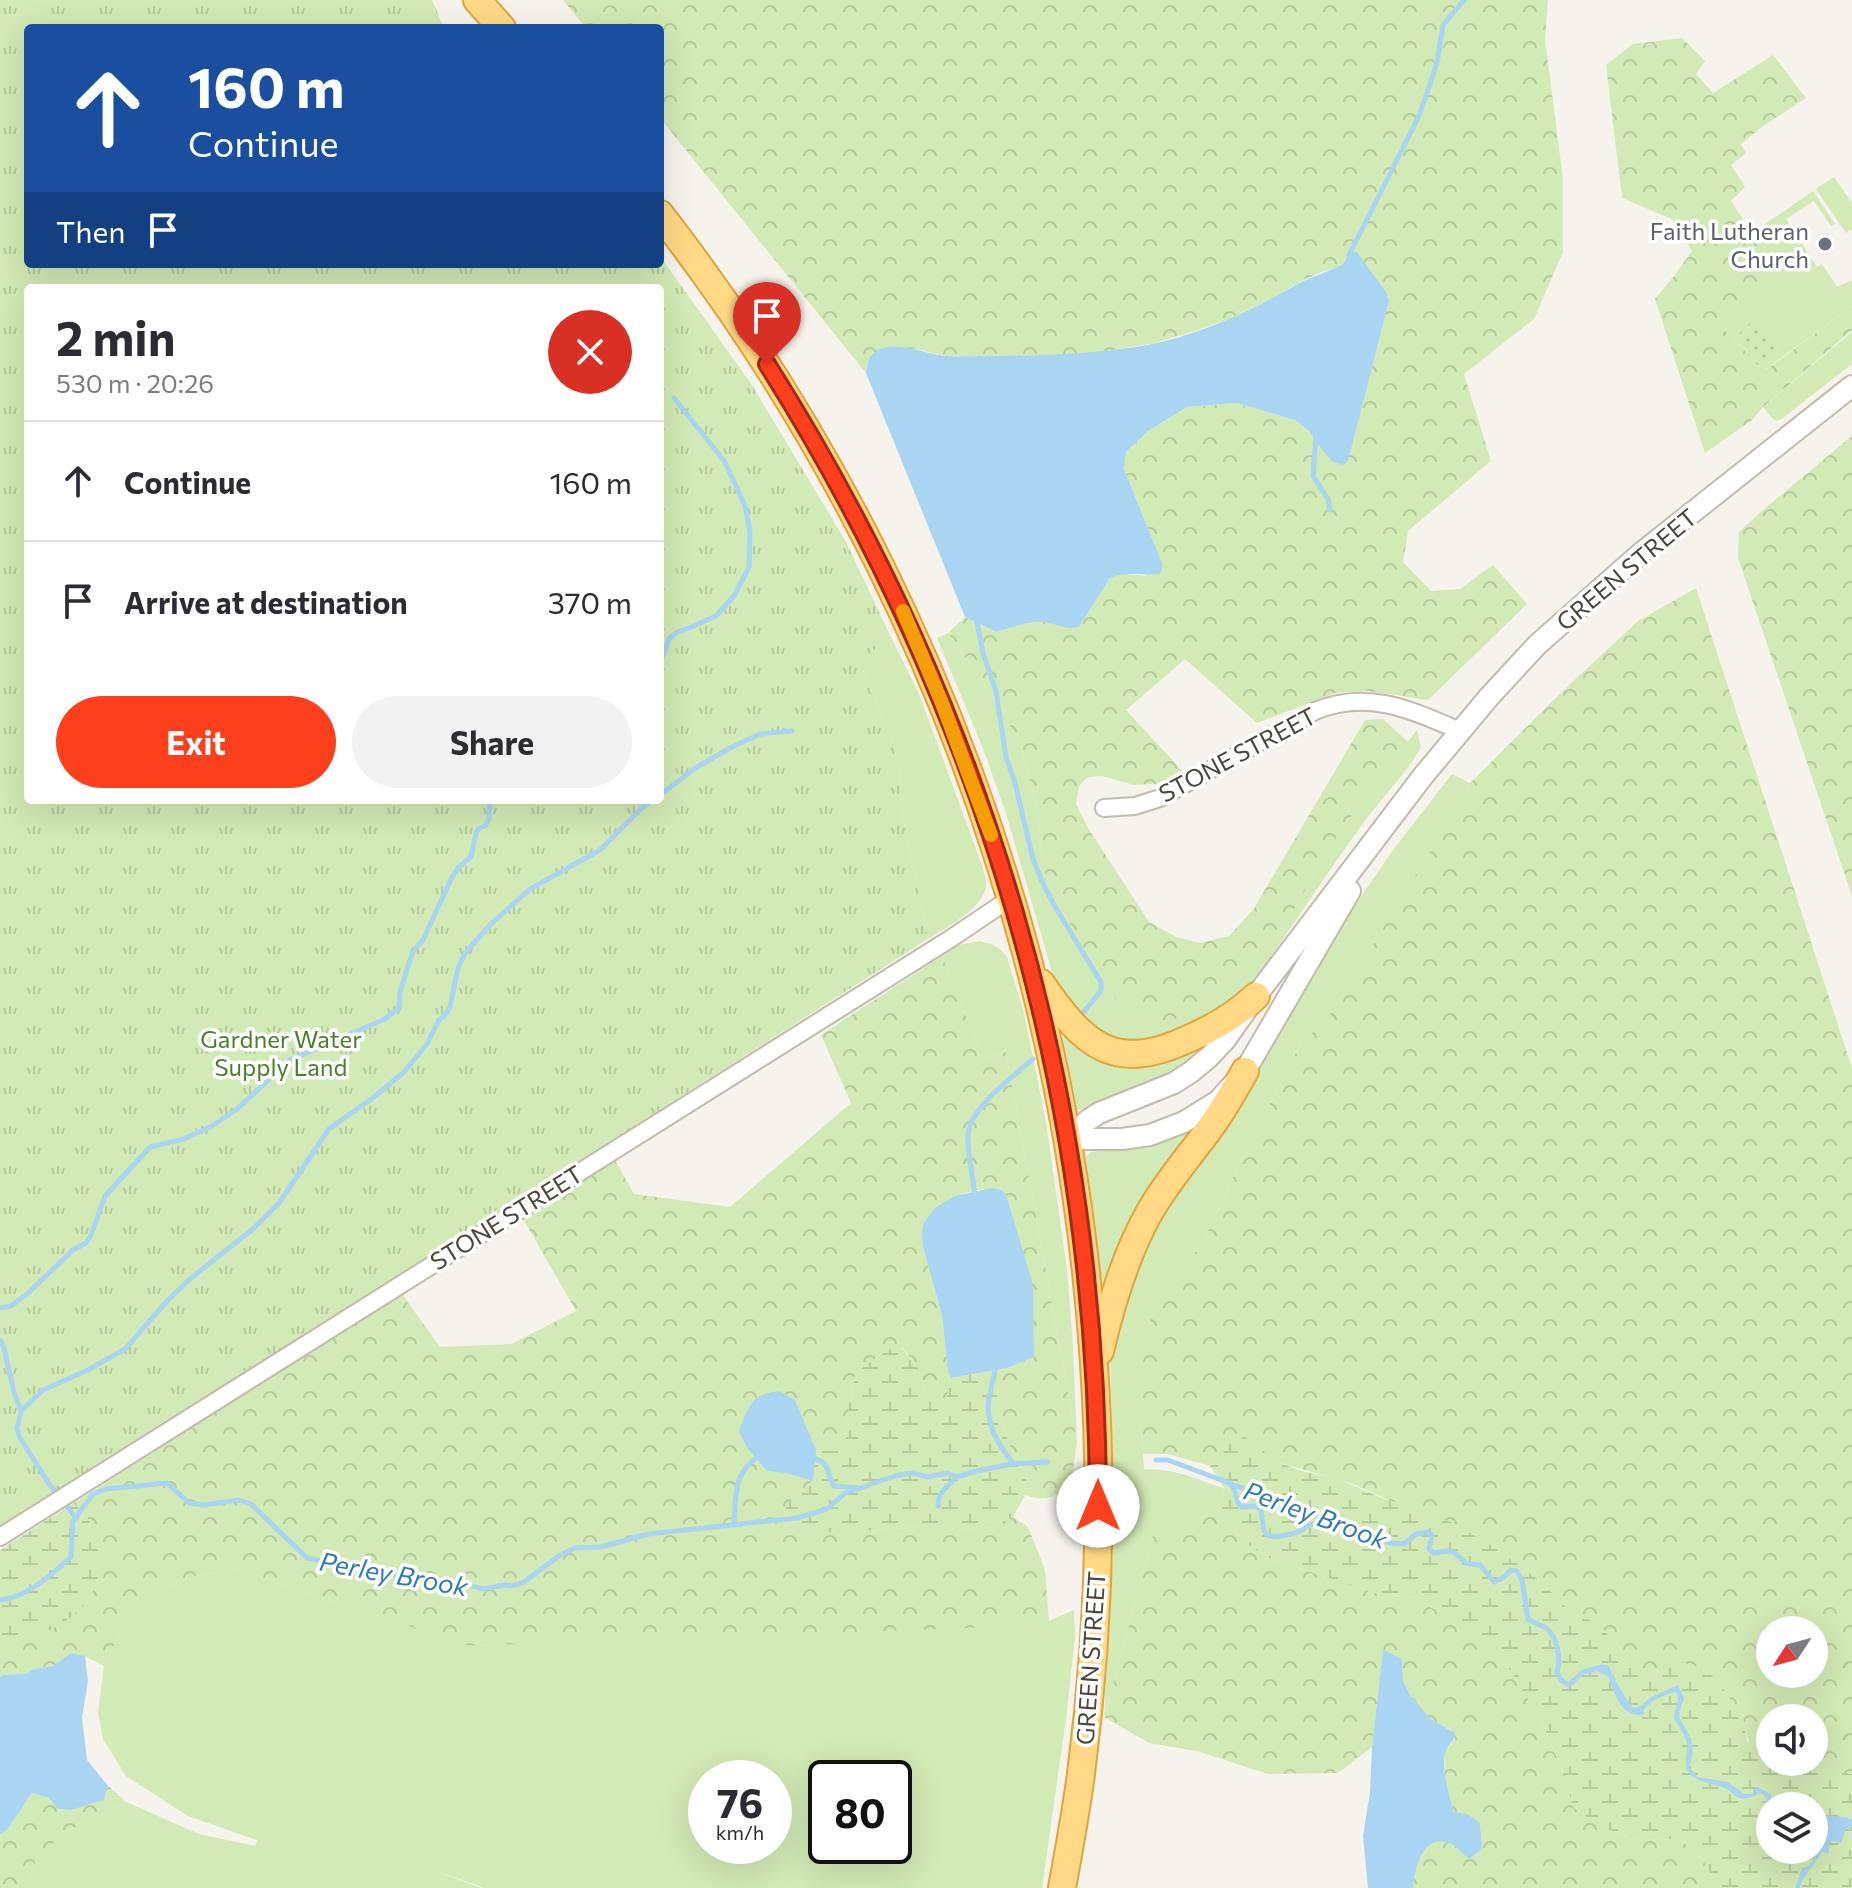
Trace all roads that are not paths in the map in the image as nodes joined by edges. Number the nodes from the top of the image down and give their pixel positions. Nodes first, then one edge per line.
1 (477, 0) edge
2 (498, 24) edge
3 (664, 219) edge
4 (1852, 386) edge
5 (1460, 731) junction
6 (1423, 776) junction
7 (1104, 808) dead end
8 (1011, 898) junction
9 (1031, 967) junction
10 (1256, 996) junction
11 (1245, 1071) junction
12 (1068, 1139) junction
13 (1095, 1374) junction
14 (0, 1537) edge
15 (1062, 1888) edge

1 - 2 highway
3 - 8 highway
4 - 5 street, GREEN STREET
5 - 6 street, GREEN STREET
5 - 7 street, STONE STREET
6 - 10 street, GREEN STREET
6 - 11 street, GREEN STREET
8 - 9 highway
8 - 14 street, STONE STREET
9 - 10 highway
9 - 12 highway
10 - 12 street, GREEN STREET
11 - 12 street, GREEN STREET
11 - 13 highway
12 - 13 highway, GREEN STREET
13 - 15 highway, GREEN STREET

